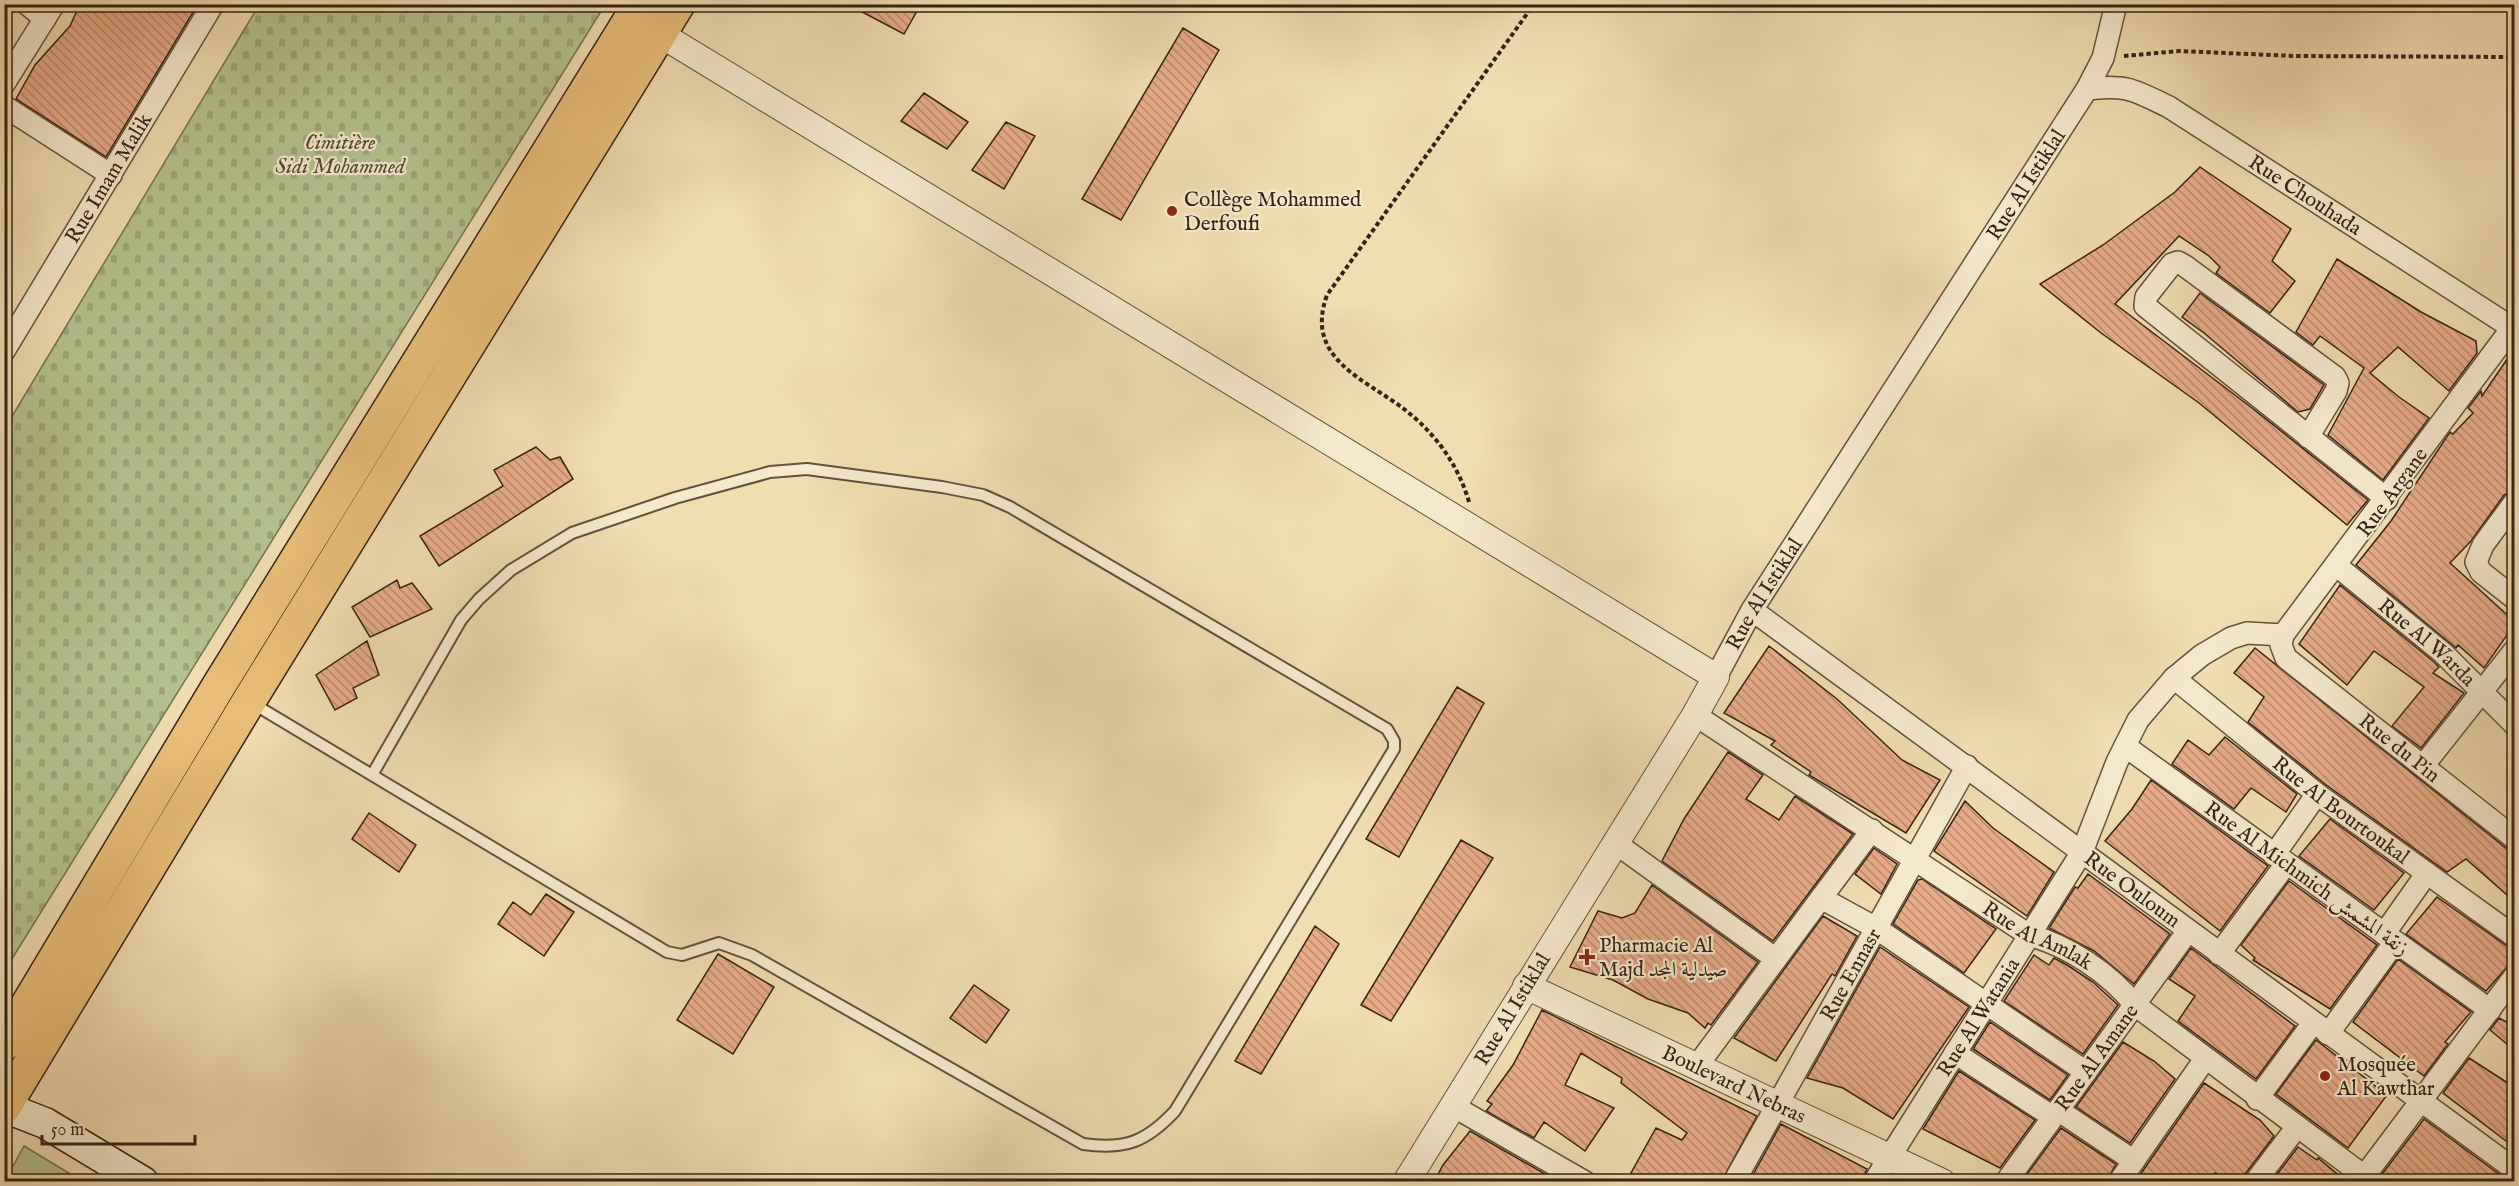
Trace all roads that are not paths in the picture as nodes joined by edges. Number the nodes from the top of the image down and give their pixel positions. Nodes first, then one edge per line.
1 (27, 4) edge
2 (213, 4) edge
3 (640, 4) edge
4 (678, 4) edge
5 (2116, 4) edge
6 (50, 12) edge
7 (660, 34) junction
8 (2101, 62) junction
9 (4, 84) edge
10 (2116, 86) junction
11 (2086, 89) junction
12 (4, 106) edge
13 (111, 174) junction
14 (2513, 329) edge
15 (4, 351) edge
16 (392, 406) junction
17 (421, 424) junction
18 (2308, 436) junction
19 (2387, 499) junction
20 (2514, 503) edge
21 (2337, 567) junction
22 (2514, 598) edge
23 (1752, 610) junction
24 (2283, 635) junction
25 (2514, 651) edge
26 (1716, 676) junction
27 (2174, 678) junction
28 (2483, 692) junction
29 (249, 701) junction
30 (1695, 715) junction
31 (2514, 724) edge
32 (2125, 746) junction
33 (1967, 766) junction
34 (2424, 766) junction
35 (372, 775) junction
36 (2317, 794) junction
37 (1872, 830) junction
38 (2514, 838) edge
39 (1614, 842) junction
40 (2082, 852) junction
41 (1916, 858) junction
42 (2280, 860) junction
43 (2427, 873) junction
44 (1821, 898) junction
45 (1876, 928) junction
46 (2187, 931) junction
47 (2029, 935) junction
48 (2514, 936) edge
49 (2390, 938) junction
50 (2219, 954) junction
51 (1776, 959) junction
52 (2514, 977) edge
53 (1526, 986) junction
54 (1987, 1002) junction
55 (2135, 1005) junction
56 (2490, 1010) junction
57 (2321, 1028) junction
58 (4, 1044) edge
59 (1955, 1053) junction
60 (2205, 1059) junction
61 (1696, 1066) junction
62 (2086, 1072) junction
63 (2258, 1099) junction
64 (2422, 1102) junction
65 (1778, 1104) junction
66 (1454, 1106) junction
67 (5, 1107) edge
68 (2056, 1114) junction
69 (2296, 1128) junction
70 (1890, 1157) junction
71 (2134, 1161) junction
72 (2514, 1169) edge
73 (2362, 1179) edge
74 (143, 1182) edge
75 (1407, 1182) edge
76 (1585, 1182) edge
77 (1734, 1182) edge
78 (1874, 1182) edge
79 (1942, 1182) edge
80 (2006, 1182) edge
81 (2119, 1182) edge
82 (2255, 1182) edge

1 - 6 street
2 - 13 street, Rue Imam Malik
3 - 16 main road
4 - 7 main road
5 - 8 street, Rue Al Istiklal
6 - 9 street
7 - 17 main road
7 - 26 street
8 - 10 street
8 - 11 street, Rue Al Istiklal
10 - 11 street, Rue Chouhada
10 - 14 street, Rue Chouhada
11 - 23 street, Rue Al Istiklal
12 - 13 street
13 - 15 street, Rue Imam Malik
14 - 19 street, Rue Argane
16 - 17 main road
16 - 58 main road
17 - 29 main road
18 - 18 street
18 - 19 street
19 - 21 street, Rue Argane
20 - 22 street
21 - 24 street, Rue Argane
21 - 28 street, Rue Al Warda
23 - 26 street, Rue Al Istiklal
23 - 33 street, Rue Ouloum
24 - 27 street, Rue Al Watania
24 - 34 street, Rue du Pin
25 - 28 street
26 - 30 street, Rue Al Istiklal
27 - 32 street, Rue Al Watania
27 - 36 street, Rue Al Bourtoukal
28 - 31 street, Rue Al Warda
28 - 34 street
29 - 35 lane
29 - 67 main road
30 - 37 street, Rue Al Amlak
30 - 39 street, Rue Al Istiklal
32 - 40 street, Rue Al Watania
32 - 42 street, Rue Al Michmich زنقة المشمش
33 - 40 street, Rue Ouloum
33 - 41 street, Rue Ennasr
34 - 38 street, Rue du Pin
35 - 35 lane
36 - 42 street
36 - 43 street, Rue Al Bourtoukal
37 - 41 street, Rue Al Amlak
37 - 44 street
39 - 51 street
39 - 53 street, Rue Al Istiklal
40 - 46 street, Rue Ouloum
40 - 47 street, Rue Al Watania
41 - 45 street, Rue Ennasr
41 - 47 street, Rue Al Amlak
42 - 49 street, Rue Al Michmich زنقة المشمش
42 - 50 street
43 - 48 street, Rue Al Bourtoukal
43 - 49 street
44 - 45 street
44 - 51 street
45 - 54 street
45 - 65 street, Rue Ennasr
46 - 50 street, Rue Ouloum
46 - 55 street, Rue Al Amane
47 - 54 street, Rue Al Watania
47 - 55 street, Rue Al Amlak
49 - 56 street, Rue Al Michmich زنقة المشمش
49 - 57 street
50 - 57 street, Rue Ouloum
51 - 61 street
52 - 56 street
53 - 61 street, Boulevard Nebras
53 - 66 street, Rue Al Istiklal
54 - 59 street, Rue Al Watania
54 - 62 street
55 - 60 street, Rue Al Amlak
55 - 62 street, Rue Al Amane
56 - 64 street
57 - 63 street
57 - 64 street, Rue Ouloum
59 - 68 street
59 - 70 street, Rue Al Watania
60 - 63 street, Rue Al Amlak
60 - 71 street
61 - 65 street, Boulevard Nebras
62 - 68 street, Rue Al Amane
63 - 69 street, Rue Al Amlak
64 - 72 street, Rue Ouloum
64 - 73 street
65 - 70 street, Boulevard Nebras
65 - 77 street, Rue Ennasr
66 - 75 street, Rue Al Istiklal
66 - 76 street
67 - 74 main road
68 - 71 street
68 - 80 street, Rue Al Amane
69 - 73 street, Rue Al Amlak
69 - 82 street
70 - 78 street, Rue Al Watania
70 - 79 street, Boulevard Nebras
71 - 81 street

